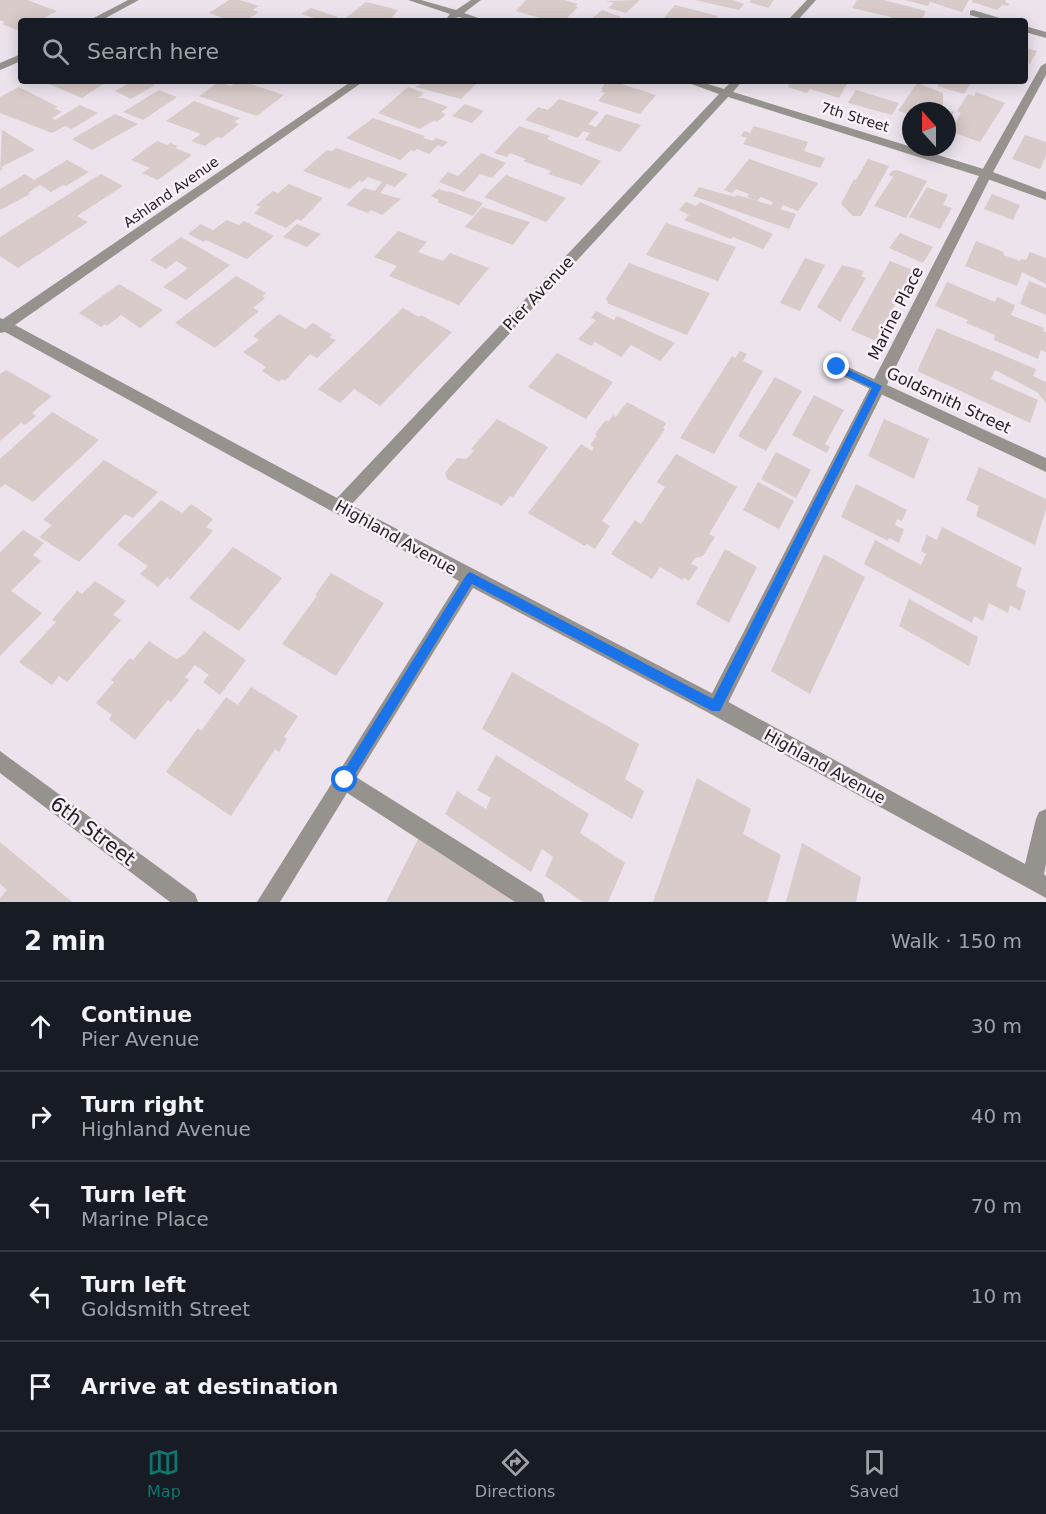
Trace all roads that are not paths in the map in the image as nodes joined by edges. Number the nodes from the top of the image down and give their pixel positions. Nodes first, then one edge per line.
1 (135, 0) edge
2 (412, 0) edge
3 (477, 0) edge
4 (812, 0) edge
5 (973, 13) dead end
6 (457, 14) junction
7 (99, 18) edge
8 (451, 18) edge
9 (471, 18) edge
10 (795, 18) edge
11 (989, 18) edge
12 (1028, 30) edge
13 (1046, 35) edge
14 (18, 58) edge
15 (1046, 66) edge
16 (0, 67) edge
17 (355, 84) edge
18 (698, 84) edge
19 (734, 84) edge
20 (726, 92) junction
21 (986, 174) junction
22 (1046, 196) edge
23 (1, 326) edge
24 (837, 367) dead end
25 (878, 386) junction
26 (1046, 465) edge
27 (340, 506) junction
28 (470, 578) junction
29 (716, 706) junction
30 (0, 760) edge
31 (345, 780) junction
32 (1046, 819) edge
33 (1039, 883) edge
34 (187, 902) edge
35 (268, 902) edge
36 (534, 902) edge

1 - 7 street
2 - 6 street
3 - 6 street
4 - 10 street
5 - 11 street
6 - 8 street
6 - 9 street
12 - 13 street
14 - 16 street
15 - 21 street, Marine Place
17 - 23 street, Ashland Avenue
18 - 20 street, 7th Street
19 - 20 street, Pier Avenue
20 - 21 street, 7th Street
20 - 27 street, Pier Avenue
21 - 22 street, 7th Street
21 - 25 street, Marine Place
23 - 27 street, Highland Avenue
24 - 25 street, Goldsmith Street
25 - 26 street, Goldsmith Street
25 - 29 street, Marine Place
27 - 28 street, Highland Avenue
28 - 29 street, Highland Avenue
28 - 31 street
29 - 33 street, Highland Avenue
30 - 34 street, 6th Street
31 - 35 street
31 - 36 street
32 - 33 street

